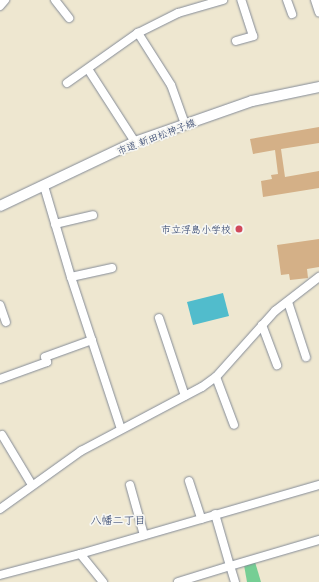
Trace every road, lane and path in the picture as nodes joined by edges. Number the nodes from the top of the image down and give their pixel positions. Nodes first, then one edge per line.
1 (5, 0) edge
2 (55, 0) edge
3 (224, 0) edge
4 (241, 0) edge
5 (287, 0) edge
6 (315, 0) edge
7 (0, 6) edge
8 (319, 12) edge
9 (292, 14) dead end
10 (69, 18) dead end
11 (138, 33) junction
12 (236, 41) dead end
13 (88, 68) junction
14 (67, 83) dead end
15 (319, 87) edge
16 (185, 124) junction
17 (135, 142) junction
18 (44, 186) junction
19 (0, 206) edge
20 (94, 215) dead end
21 (55, 224) junction
22 (112, 268) dead end
23 (71, 277) junction
24 (319, 277) edge
25 (288, 302) junction
26 (0, 305) edge
27 (159, 318) dead end
28 (6, 322) dead end
29 (262, 325) junction
30 (92, 340) junction
31 (306, 357) dead end
32 (277, 365) dead end
33 (216, 377) junction
34 (0, 379) edge
35 (185, 396) junction
36 (234, 425) dead end
37 (121, 429) junction
38 (2, 435) dead end
39 (189, 482) dead end
40 (32, 485) junction
41 (130, 485) dead end
42 (319, 485) edge
43 (0, 509) edge
44 (215, 514) junction
45 (201, 519) junction
46 (144, 535) junction
47 (319, 540) edge
48 (80, 554) junction
49 (230, 566) junction
50 (0, 575) edge
51 (103, 582) edge
52 (178, 582) edge
53 (235, 582) edge

1 - 7 street
2 - 10 street
3 - 11 street
4 - 12 street
5 - 9 street
6 - 8 street
11 - 13 street
11 - 16 street
13 - 14 street
13 - 17 street
15 - 16 street, 市道 新田松神子線
16 - 17 street, 市道 新田松神子線
17 - 18 street, 市道 新田松神子線
18 - 19 street, 市道 新田松神子線
18 - 21 street
20 - 21 street
21 - 23 street
22 - 23 street
23 - 30 street
24 - 25 street
25 - 29 street
25 - 31 street
26 - 28 street
27 - 35 street
29 - 32 street
29 - 33 street
30 - 34 street
30 - 37 street
33 - 35 street
33 - 36 street
35 - 37 street
37 - 40 street
38 - 40 street
39 - 45 street
40 - 43 street
41 - 46 street
42 - 44 street
44 - 45 street
44 - 49 street
45 - 46 street
46 - 48 street
47 - 49 street
48 - 50 street
48 - 51 street
49 - 52 street
49 - 53 street

